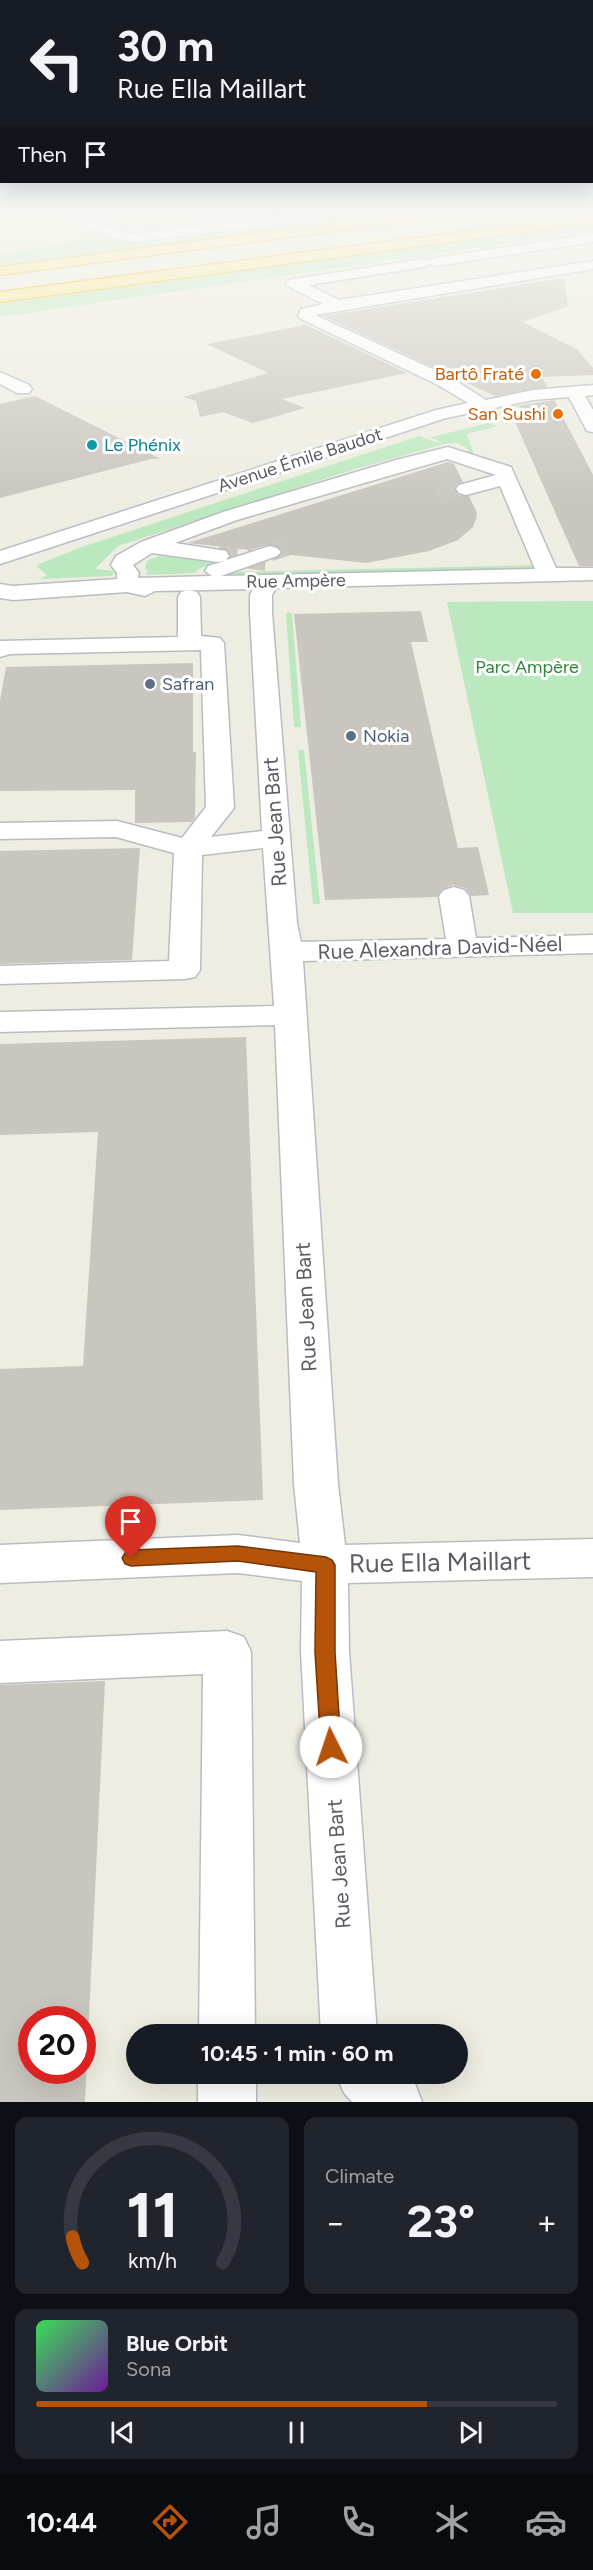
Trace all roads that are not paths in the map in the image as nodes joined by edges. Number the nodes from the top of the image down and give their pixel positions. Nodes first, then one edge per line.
1 (319, 308) edge
2 (0, 377) edge
3 (593, 378) edge
4 (514, 381) dead end
5 (481, 383) dead end
6 (451, 386) junction
7 (23, 389) dead end
8 (582, 393) edge
9 (482, 404) junction
10 (593, 427) edge
11 (422, 428) junction
12 (507, 478) junction
13 (466, 489) tunnel mouth
14 (148, 546) junction
15 (270, 552) tunnel mouth
16 (9, 553) edge
17 (593, 574) edge
18 (548, 575) junction
19 (127, 585) junction
20 (264, 589) junction
21 (0, 593) edge
22 (147, 597) junction
23 (189, 597) junction
24 (0, 613) edge
25 (190, 643) junction
26 (0, 650) edge
27 (0, 831) edge
28 (276, 838) junction
29 (188, 848) junction
30 (453, 896) dead end
31 (593, 944) edge
32 (463, 948) junction
33 (287, 952) junction
34 (0, 975) edge
35 (290, 1018) junction
36 (0, 1022) edge
37 (593, 1558) edge
38 (0, 1564) edge
39 (326, 1565) junction
40 (0, 1662) edge
41 (227, 2024) edge
42 (349, 2024) edge
43 (227, 2084) edge
44 (375, 2084) edge
45 (227, 2102) edge
46 (393, 2102) edge

1 - 6 street
2 - 7 street
3 - 4 street
5 - 6 street
6 - 9 street
8 - 9 street, Avenue Émile Baudot
8 - 10 street
8 - 11 street
9 - 11 street, Avenue Émile Baudot
11 - 16 street, Avenue Émile Baudot
12 - 13 street
12 - 14 street
12 - 18 street
14 - 15 street
14 - 19 street
17 - 18 street, Rue Ampère
18 - 20 street, Rue Ampère
19 - 20 street, Rue Ampère
19 - 21 street, Rue Ampère
19 - 22 street
20 - 23 street, Rue Ampère
20 - 28 street, Rue Jean Bart
21 - 24 street
22 - 23 street, Rue Ampère
22 - 24 street, Rue Ampère
23 - 25 street
25 - 26 street
25 - 29 street
27 - 29 street
28 - 29 street
28 - 33 street, Rue Jean Bart
29 - 34 street
30 - 32 street
31 - 32 street, Rue Alexandra David-Néel
32 - 33 street, Rue Alexandra David-Néel
33 - 35 street, Rue Jean Bart
35 - 36 street
35 - 39 street, Rue Jean Bart
37 - 39 street, Rue Ella Maillart
38 - 39 street, Rue Ella Maillart
39 - 42 street, Rue Jean Bart
40 - 41 street
43 - 45 street
44 - 46 street

